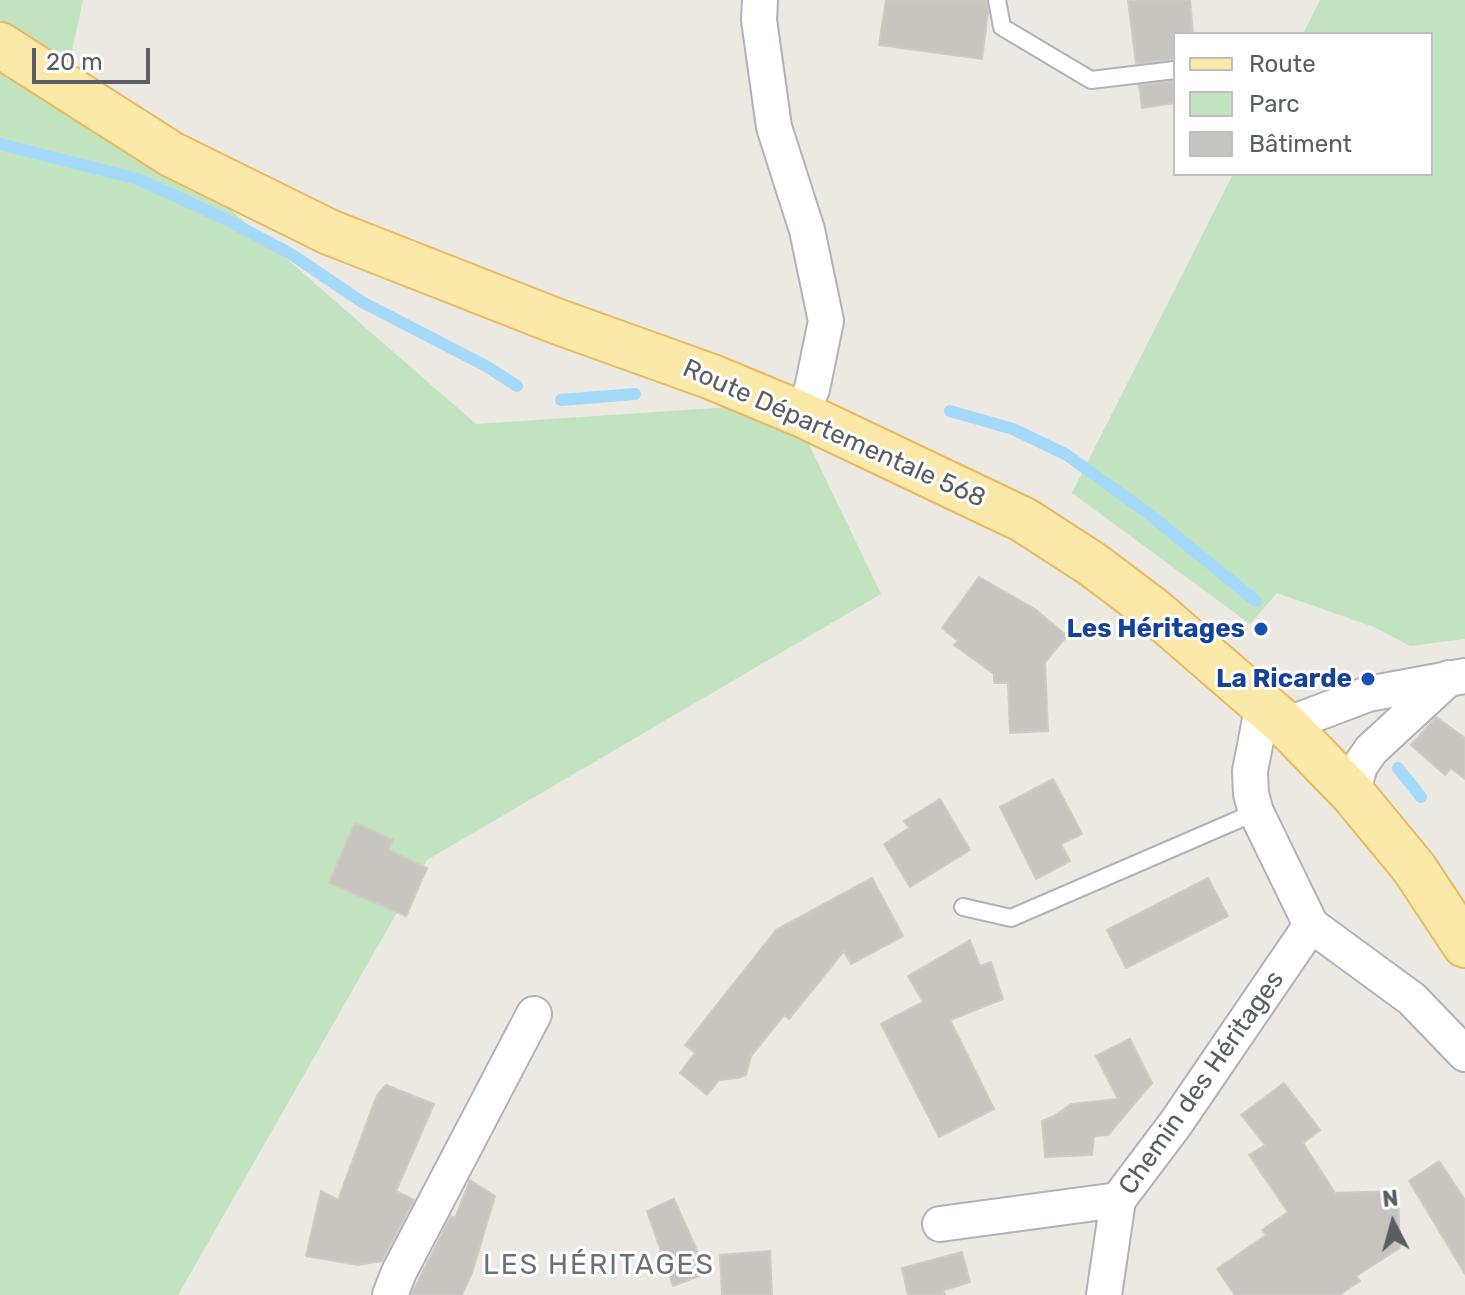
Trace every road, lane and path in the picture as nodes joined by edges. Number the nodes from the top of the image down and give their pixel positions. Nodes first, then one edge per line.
1 (760, 0) edge
2 (997, 0) edge
3 (0, 45) edge
4 (1173, 70) edge
5 (801, 414) junction
6 (1457, 677) edge
7 (1275, 715) junction
8 (1352, 793) junction
9 (1256, 812) junction
10 (963, 907) dead end
11 (1311, 925) junction
12 (1465, 945) edge
13 (534, 1014) dead end
14 (1465, 1054) edge
15 (1118, 1200) junction
16 (940, 1224) dead end
17 (390, 1295) edge
18 (1104, 1295) edge

1 - 5 street
2 - 4 lane
3 - 5 main road, Route Départementale 568
5 - 7 main road, Route Départementale 568
6 - 7 street
6 - 8 street
7 - 8 main road, Route Départementale 568
7 - 9 street
8 - 12 main road, Route Départementale 568
9 - 10 lane
9 - 11 street
11 - 14 street
11 - 15 street, Chemin des Héritages
13 - 17 street
15 - 16 street
15 - 18 street, Chemin des Héritages

